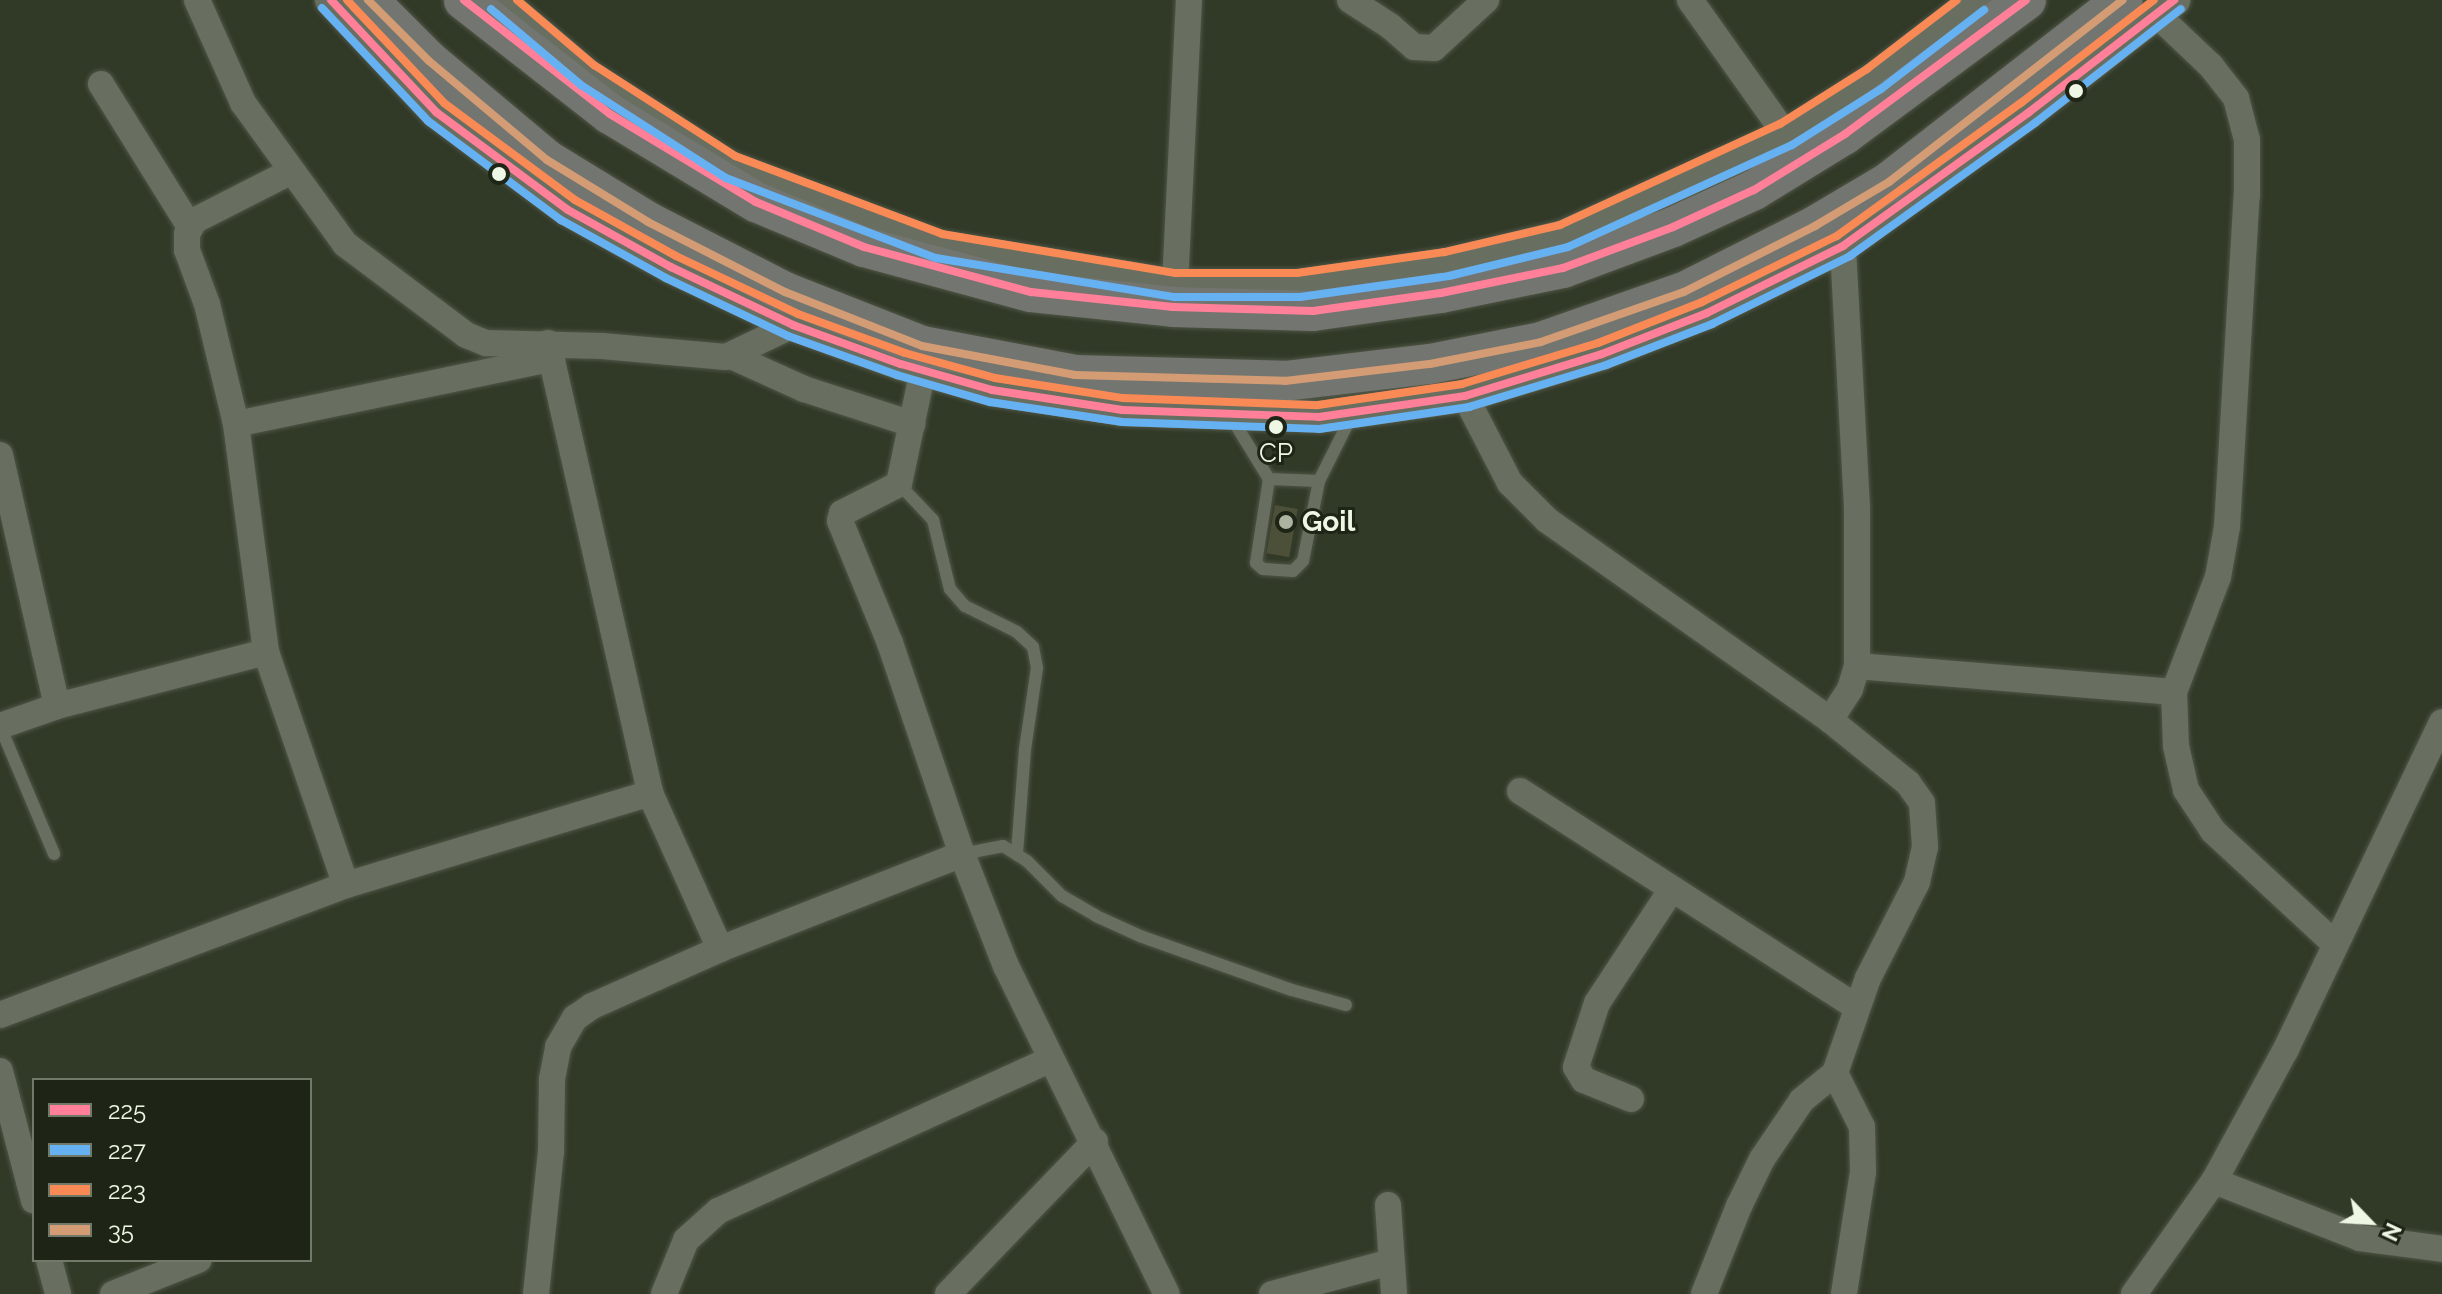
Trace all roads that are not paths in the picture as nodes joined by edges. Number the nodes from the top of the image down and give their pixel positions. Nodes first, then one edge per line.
1 (197, 0) edge
2 (331, 0) edge
3 (368, 0) edge
4 (464, 0) edge
5 (499, 0) edge
6 (1189, 0) edge
7 (1350, 0) edge
8 (1486, 0) edge
9 (1690, 0) edge
10 (1977, 0) edge
11 (2026, 0) edge
12 (2151, 4) edge
13 (101, 84) dead end
14 (2019, 101) junction
15 (1786, 135) junction
16 (290, 172) junction
17 (190, 227) junction
18 (1843, 246) junction
19 (1175, 285) junction
20 (793, 325) junction
21 (550, 351) junction
22 (731, 356) junction
23 (923, 370) junction
24 (1465, 396) junction
25 (1353, 412) junction
26 (1230, 414) junction
27 (236, 424) junction
28 (912, 424) junction
29 (0, 455) edge
30 (1269, 479) junction
31 (1319, 481) junction
32 (899, 484) junction
33 (266, 652) junction
34 (1857, 666) junction
35 (2174, 692) junction
36 (57, 706) junction
37 (1830, 720) junction
38 (2442, 722) edge
39 (0, 726) edge
40 (1520, 791) dead end
41 (650, 793) junction
42 (1017, 853) junction
43 (54, 854) dead end
44 (962, 854) junction
45 (346, 885) junction
46 (1672, 889) junction
47 (2335, 944) junction
48 (720, 949) junction
49 (1346, 1005) dead end
50 (1856, 1007) junction
51 (0, 1015) edge
52 (1051, 1059) junction
53 (0, 1071) edge
54 (1835, 1073) junction
55 (1631, 1099) dead end
56 (1095, 1141) junction
57 (2214, 1181) junction
58 (32, 1193) edge
59 (1388, 1205) dead end
60 (2442, 1249) edge
61 (50, 1262) edge
62 (193, 1262) edge
63 (1391, 1262) junction
64 (58, 1294) edge
65 (113, 1294) edge
66 (536, 1294) edge
67 (664, 1294) edge
68 (948, 1294) edge
69 (1167, 1294) edge
70 (1272, 1294) edge
71 (1394, 1294) edge
72 (1704, 1294) edge
73 (1844, 1294) edge
74 (2134, 1294) edge

1 - 16 street
2 - 20 street
3 - 14 main road
4 - 11 main road
5 - 19 street
6 - 19 street
7 - 8 street
9 - 15 street
10 - 15 street
12 - 14 main road
12 - 35 street
13 - 17 street
14 - 18 street
15 - 19 street
16 - 17 street
16 - 21 street
17 - 27 street
18 - 24 street
18 - 34 street
20 - 22 street
20 - 23 street
21 - 22 street
21 - 27 street
21 - 41 street
22 - 28 street
23 - 26 street
23 - 28 street
24 - 25 street
24 - 37 street
25 - 26 street
25 - 31 lane
26 - 30 lane
27 - 33 street
28 - 32 street
29 - 36 street
30 - 31 lane
30 - 31 lane
32 - 42 lane
32 - 44 street
33 - 36 street
33 - 45 street
34 - 35 street
34 - 37 street
35 - 47 street
36 - 39 street
37 - 50 street
38 - 47 street
39 - 43 lane
40 - 46 street
41 - 45 street
41 - 48 street
42 - 44 lane
42 - 49 lane
44 - 48 street
44 - 52 street
45 - 51 street
46 - 50 street
46 - 55 street
47 - 57 street
48 - 66 street
50 - 54 street
52 - 56 street
52 - 67 street
53 - 58 street
54 - 72 street
54 - 73 street
56 - 68 street
56 - 69 street
57 - 60 street
57 - 74 street
59 - 63 street
61 - 64 street
62 - 65 street
63 - 70 street
63 - 71 street

